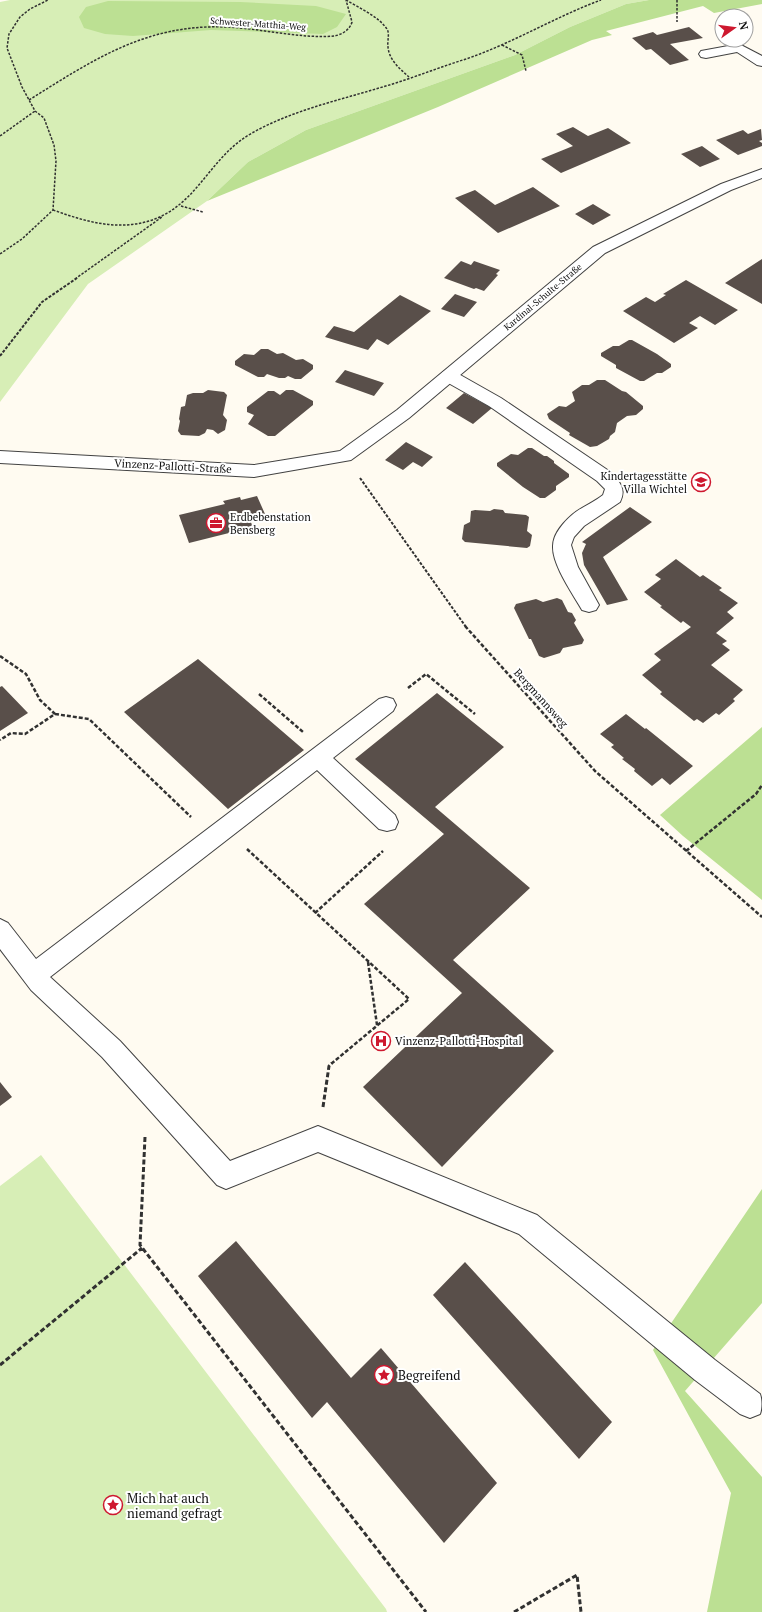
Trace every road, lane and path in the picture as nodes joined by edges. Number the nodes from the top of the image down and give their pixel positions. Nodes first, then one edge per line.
1 (48, 0) edge
2 (346, 0) edge
3 (601, 0) edge
4 (676, 0) edge
5 (676, 22) dead end
6 (502, 44) junction
7 (706, 54) dead end
8 (762, 62) edge
9 (526, 71) dead end
10 (409, 77) junction
11 (29, 100) junction
12 (35, 111) junction
13 (0, 136) edge
14 (762, 173) edge
15 (181, 206) junction
16 (53, 210) junction
17 (203, 212) dead end
18 (165, 216) junction
19 (0, 254) edge
20 (0, 356) edge
21 (449, 376) junction
22 (345, 456) junction
23 (0, 457) edge
24 (589, 604) dead end
25 (0, 656) edge
26 (259, 694) dead end
27 (386, 705) joint
28 (55, 714) junction
29 (475, 714) dead end
30 (0, 740) edge
31 (321, 754) junction
32 (762, 785) edge
33 (387, 822) dead end
34 (219, 833) junction
35 (384, 850) dead end
36 (686, 851) junction
37 (316, 913) junction
38 (762, 917) edge
39 (0, 930) edge
40 (368, 962) junction
41 (34, 976) junction
42 (377, 1025) junction
43 (148, 1090) junction
44 (318, 1139) junction
45 (142, 1248) junction
46 (0, 1365) edge
47 (750, 1404) dead end
48 (426, 1612) edge
49 (514, 1612) edge
50 (581, 1612) edge

1 - 11 path
2 - 10 path
2 - 11 path, Schwester-Matthia-Weg
3 - 6 path
4 - 5 path
6 - 9 path
6 - 10 path
7 - 8 street
10 - 15 path
11 - 12 path
12 - 13 path
12 - 16 path
14 - 21 street, Kardinal-Schulte-Straße
15 - 17 path
15 - 18 path
16 - 18 path
16 - 19 path
18 - 20 path
21 - 22 street, Kardinal-Schulte-Straße
21 - 24 street
22 - 23 street, Vinzenz-Pallotti-Straße
22 - 36 path, Bergmannsweg
25 - 28 path
26 - 31 path
27 - 29 path
27 - 31 street
28 - 30 path
28 - 34 path
31 - 33 street
31 - 34 street
32 - 36 path
34 - 37 path
34 - 41 street
35 - 37 path
36 - 38 path, Bergmannsweg
37 - 40 path
39 - 41 street
40 - 42 path
40 - 42 path
41 - 43 street
42 - 44 path
43 - 44 street
43 - 45 path
44 - 47 street
45 - 46 path
45 - 48 path
49 - 50 path

